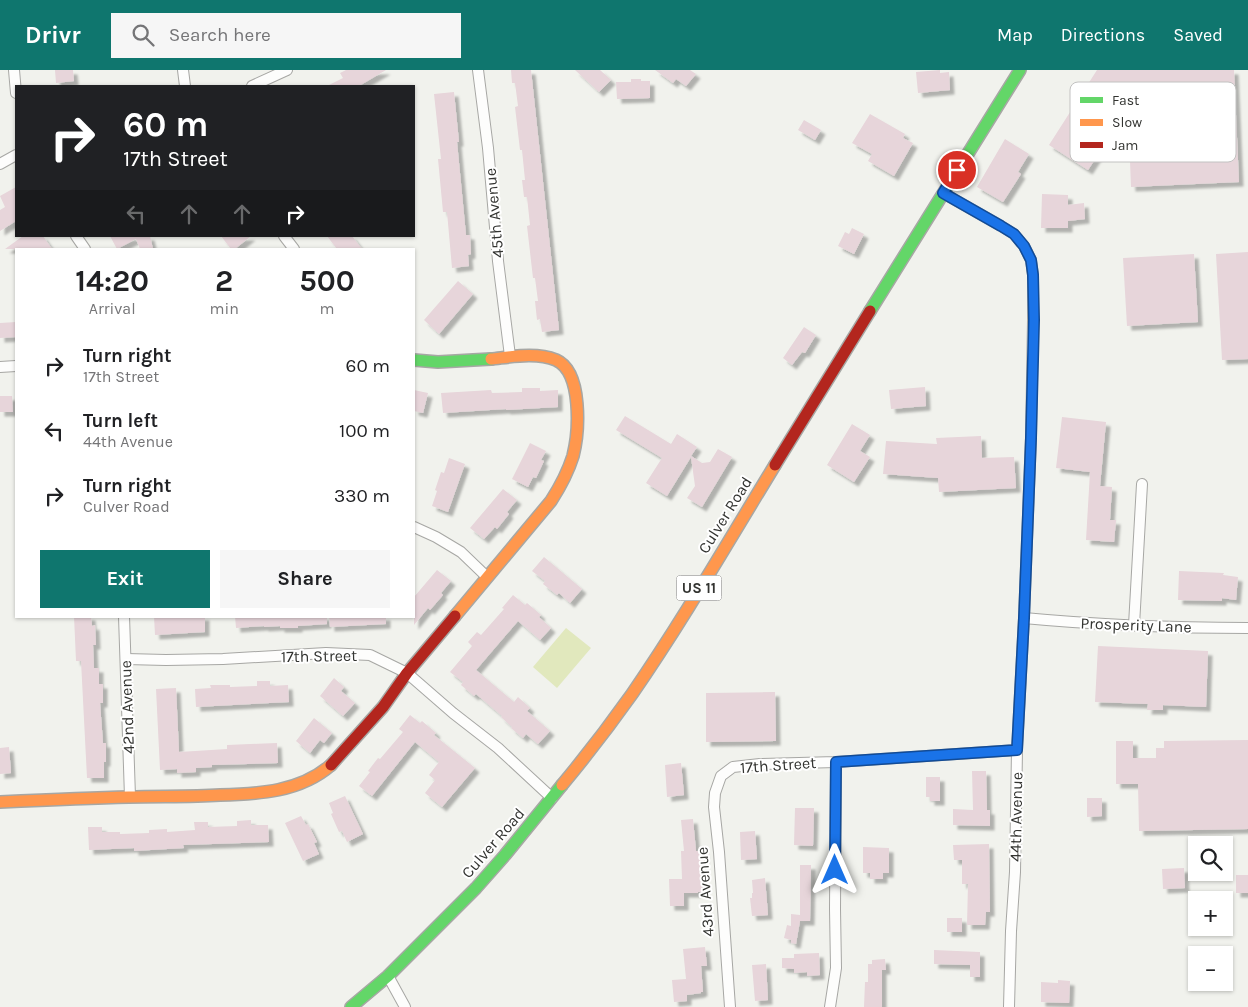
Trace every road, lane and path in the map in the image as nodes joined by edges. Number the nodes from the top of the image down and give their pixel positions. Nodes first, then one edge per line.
1 (14, 70) edge
2 (182, 70) edge
3 (287, 70) edge
4 (478, 70) edge
5 (1020, 70) edge
6 (15, 85) edge
7 (185, 85) edge
8 (254, 85) edge
9 (15, 156) edge
10 (0, 164) edge
11 (943, 193) junction
12 (77, 237) edge
13 (285, 237) edge
14 (84, 248) edge
15 (293, 248) edge
16 (510, 356) junction
17 (415, 360) edge
18 (0, 366) edge
19 (15, 366) edge
20 (1142, 484) dead end
21 (415, 526) edge
22 (487, 577) junction
23 (124, 618) edge
24 (1024, 618) junction
25 (1134, 625) junction
26 (1248, 628) edge
27 (126, 659) junction
28 (407, 673) junction
29 (1017, 750) junction
30 (836, 762) junction
31 (720, 776) joint
32 (130, 798) junction
33 (552, 798) junction
34 (0, 802) edge
35 (388, 976) junction
36 (350, 1007) edge
37 (405, 1007) edge
38 (730, 1007) edge
39 (830, 1007) edge
40 (1010, 1007) edge

1 - 6 street
2 - 7 street
3 - 8 street
4 - 16 street, 45th Avenue
5 - 11 main road, Culver Road / US 11
9 - 10 street
11 - 24 street, 44th Avenue
11 - 33 main road, Culver Road / US 11
12 - 14 street
13 - 15 street
16 - 17 main road
16 - 22 main road
18 - 19 street
20 - 25 street
21 - 22 street
22 - 28 main road
23 - 27 street, 42nd Avenue
24 - 25 street, Prosperity Lane
24 - 29 street, 44th Avenue
25 - 26 street, Prosperity Lane
27 - 28 street, 17th Street
27 - 32 street, 42nd Avenue
28 - 32 main road
28 - 33 street, 17th Street
29 - 30 street, 17th Street
29 - 40 street, 44th Avenue
30 - 31 street, 17th Street
30 - 39 street
31 - 38 street, 43rd Avenue
32 - 34 main road
33 - 35 main road, Culver Road / US 11
35 - 36 main road, Culver Road / US 11
35 - 37 street

